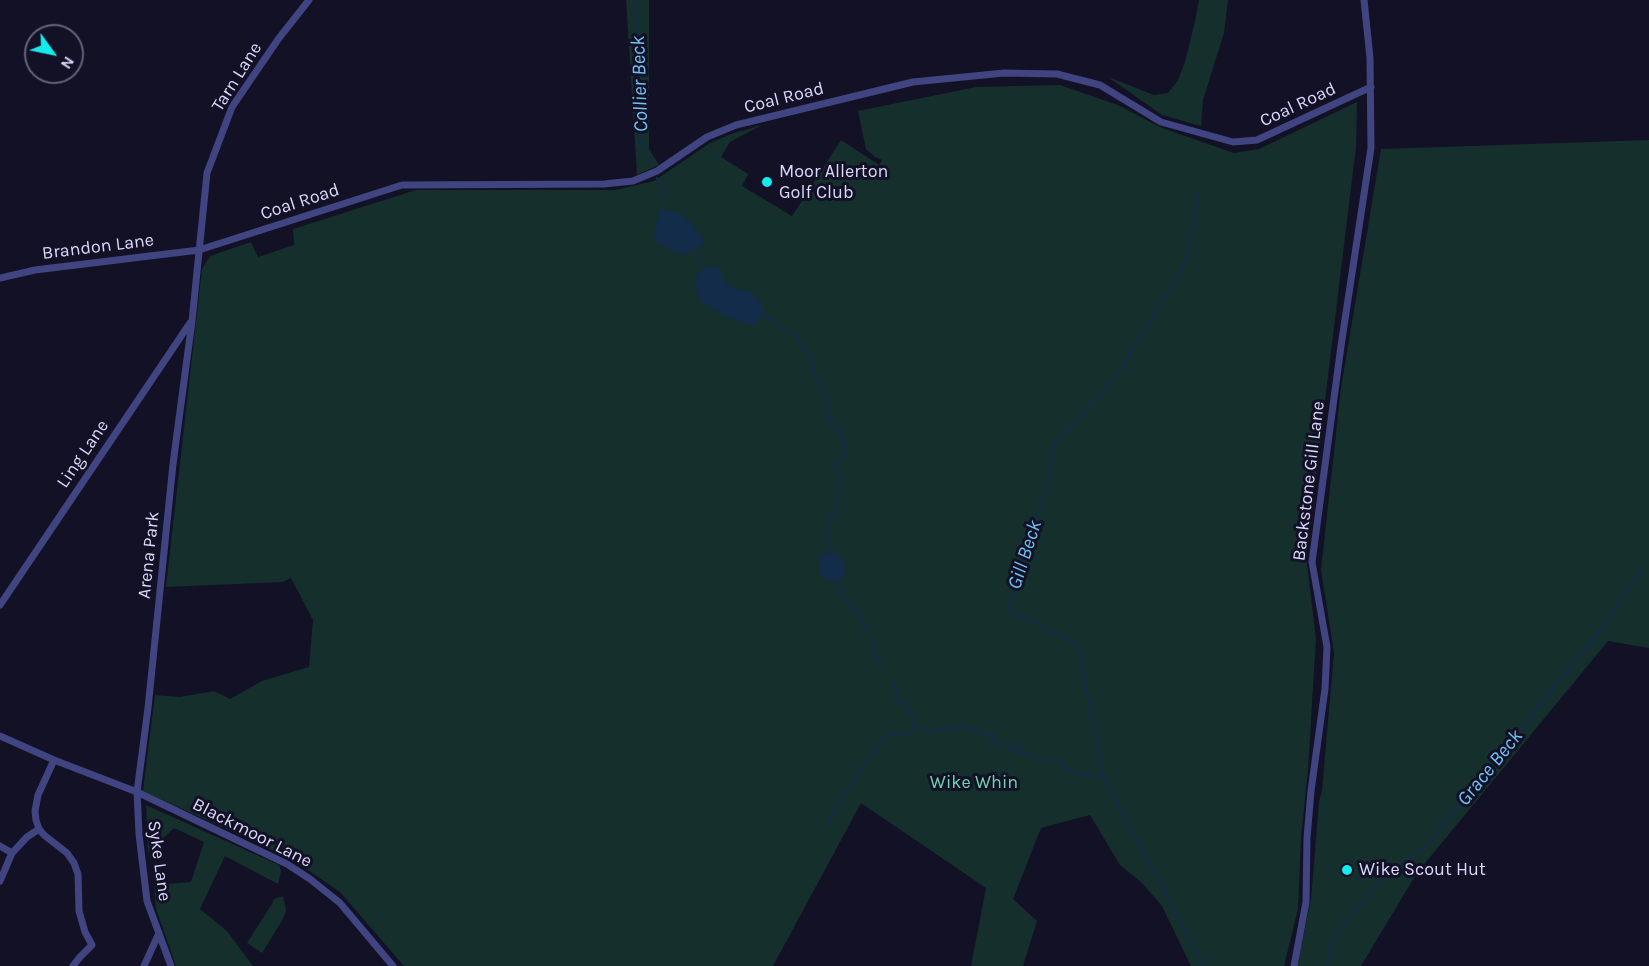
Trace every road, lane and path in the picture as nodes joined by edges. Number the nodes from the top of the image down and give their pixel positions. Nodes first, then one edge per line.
1 (309, 0) edge
2 (1364, 0) edge
3 (1371, 87) junction
4 (200, 250) junction
5 (0, 278) edge
6 (192, 321) junction
7 (0, 605) edge
8 (0, 736) edge
9 (54, 760) junction
10 (136, 792) junction
11 (39, 829) junction
12 (0, 846) edge
13 (12, 853) junction
14 (0, 881) edge
15 (159, 933) junction
16 (73, 966) edge
17 (144, 966) edge
18 (171, 966) edge
19 (393, 966) edge
20 (1294, 966) edge

1 - 4 street, Tarn Lane
2 - 3 street, Backstone Gill Lane
3 - 4 street, Coal Road
3 - 20 street, Backstone Gill Lane
4 - 5 street, Brandon Lane
4 - 6 street, Tarn Lane
6 - 7 street, Ling Lane
6 - 10 street, Arena Park
8 - 9 street, Blackmoor Lane
9 - 10 street, Blackmoor Lane
9 - 11 street
10 - 15 street, Syke Lane
10 - 19 street, Blackmoor Lane
11 - 13 street
11 - 16 street
12 - 13 street
13 - 14 street
15 - 17 street
15 - 18 street, Syke Lane

